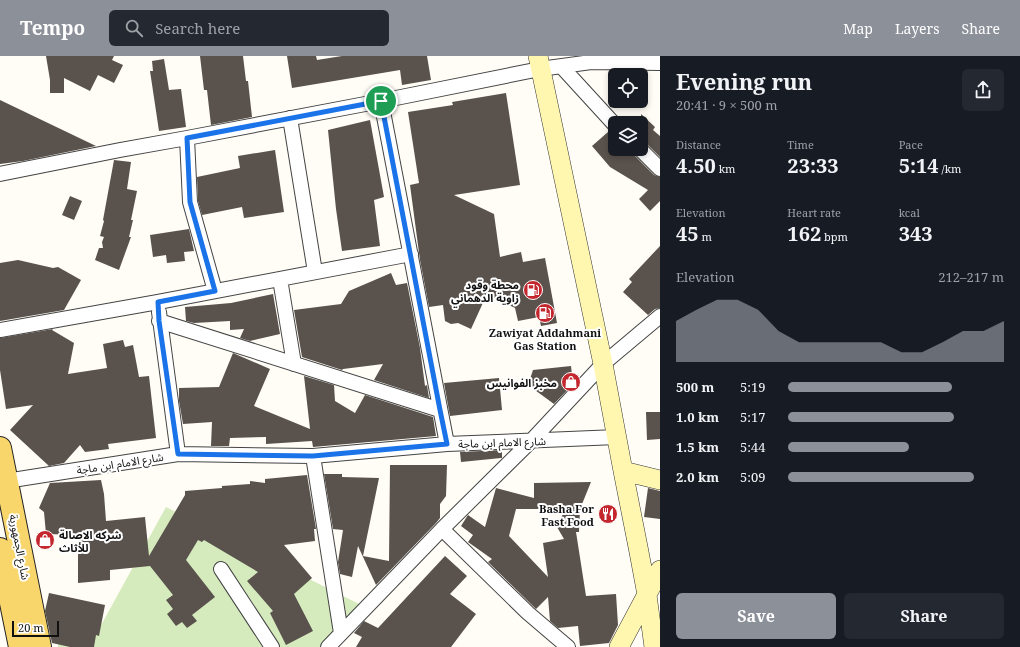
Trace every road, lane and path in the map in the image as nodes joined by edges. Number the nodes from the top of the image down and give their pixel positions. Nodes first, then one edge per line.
1 (643, 59) edge
2 (539, 62) edge
3 (660, 63) edge
4 (561, 66) junction
5 (381, 101) junction
6 (608, 117) edge
7 (290, 118) junction
8 (187, 138) junction
9 (647, 156) edge
10 (660, 169) edge
11 (0, 174) edge
12 (411, 254) junction
13 (315, 272) junction
14 (280, 279) junction
15 (215, 291) junction
16 (158, 302) junction
17 (660, 316) edge
18 (159, 321) junction
19 (0, 330) edge
20 (294, 364) junction
21 (603, 364) junction
22 (440, 410) junction
23 (617, 437) junction
24 (532, 440) junction
25 (447, 444) junction
26 (0, 448) edge
27 (178, 454) junction
28 (313, 456) junction
29 (623, 471) junction
30 (3, 478) edge
31 (660, 480) edge
32 (442, 529) junction
33 (0, 549) edge
34 (221, 569) dead end
35 (660, 570) edge
36 (647, 595) junction
37 (341, 633) junction
38 (20, 647) edge
39 (40, 647) edge
40 (272, 647) edge
41 (328, 647) edge
42 (568, 647) edge
43 (619, 647) edge
44 (654, 647) edge

1 - 3 street
1 - 4 street
2 - 4 street
2 - 5 street
2 - 21 main road
4 - 6 street
5 - 7 street
5 - 12 street
7 - 8 street
7 - 13 street
8 - 11 street
8 - 15 street
9 - 10 street
12 - 13 street
12 - 22 street
13 - 14 street
14 - 15 street
14 - 20 street
15 - 16 street
16 - 18 street
16 - 19 street
17 - 21 street
18 - 20 street
18 - 27 street
20 - 22 street
21 - 23 main road
21 - 24 street
22 - 25 street
23 - 24 street, شارع الامام ابن ماجة
23 - 29 main road
24 - 25 street, شارع الامام ابن ماجة
24 - 32 street
25 - 28 street, شارع الامام ابن ماجة
26 - 30 main road, شارع الجمهورية
27 - 28 street, شارع الامام ابن ماجة
27 - 30 street, شارع الامام ابن ماجة
28 - 37 street
29 - 31 main road
29 - 36 main road
30 - 39 main road, شارع الجمهورية
32 - 37 street
32 - 42 street
33 - 38 main road, شارع الجمهورية
34 - 40 street
35 - 36 main road
36 - 43 main road
36 - 44 main road
37 - 41 street

